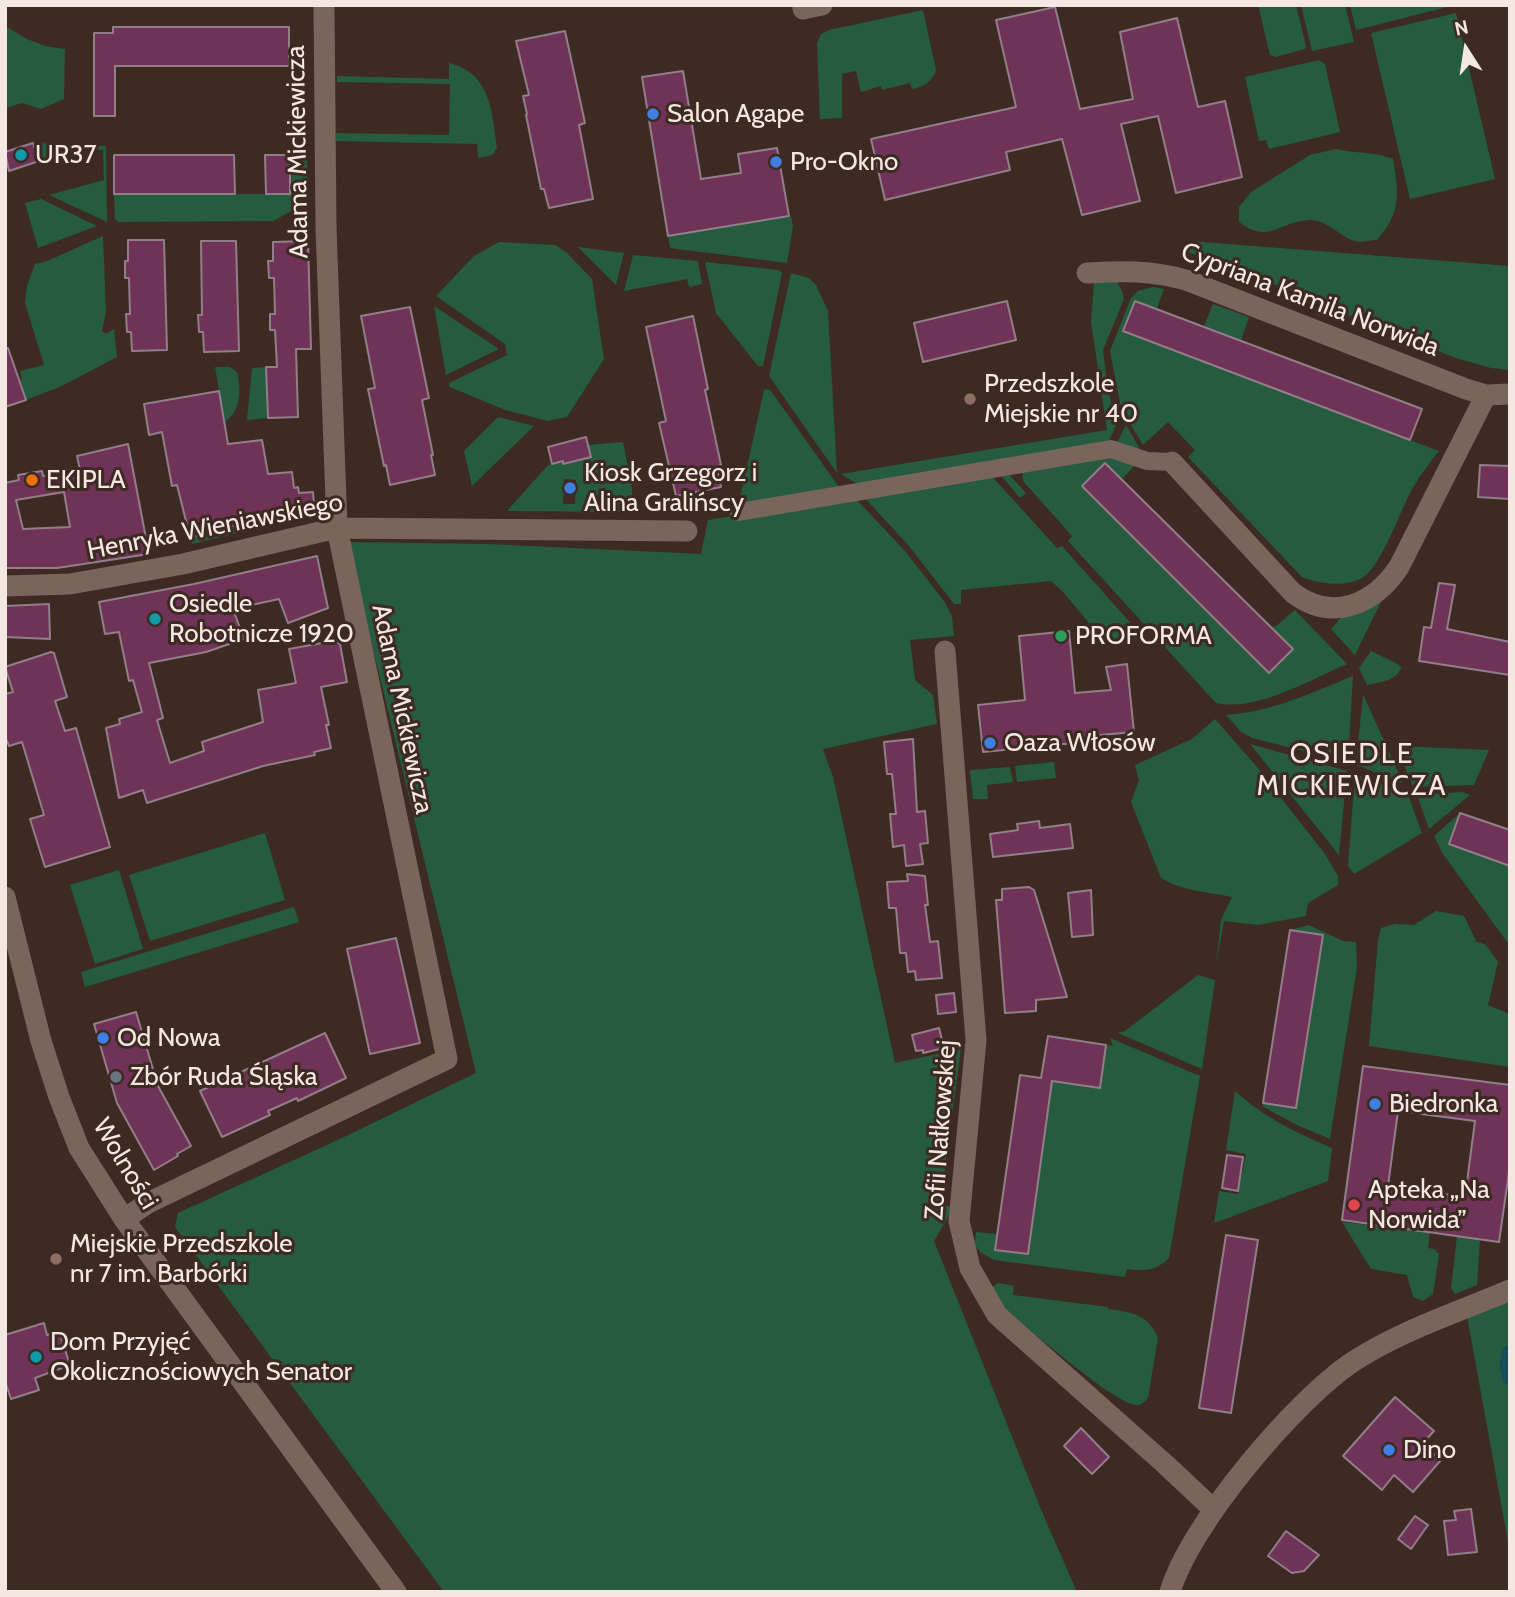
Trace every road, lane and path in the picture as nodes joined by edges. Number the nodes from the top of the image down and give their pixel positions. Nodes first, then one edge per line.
1 (324, 5) edge
2 (803, 5) edge
3 (822, 5) edge
4 (1087, 273) dead end
5 (1510, 394) edge
6 (1486, 395) junction
7 (1172, 462) joint
8 (739, 512) dead end
9 (337, 528) junction
10 (687, 531) dead end
11 (5, 586) edge
12 (945, 651) dead end
13 (5, 897) edge
14 (124, 1219) junction
15 (1510, 1290) edge
16 (1214, 1510) junction
17 (396, 1592) edge
18 (1170, 1592) edge

1 - 9 street, Adama Mickiewicza
2 - 3 street
4 - 6 street, Cypriana Kamila Norwida
5 - 6 street, Cypriana Kamila Norwida
6 - 7 street
7 - 8 street
9 - 10 street, Henryka Wieniawskiego
9 - 11 street, Henryka Wieniawskiego
9 - 14 street, Adama Mickiewicza
12 - 16 street, Zofii Nałkowskiej
13 - 14 street, Wolności
14 - 17 street, Wolności
15 - 16 street
16 - 18 street

